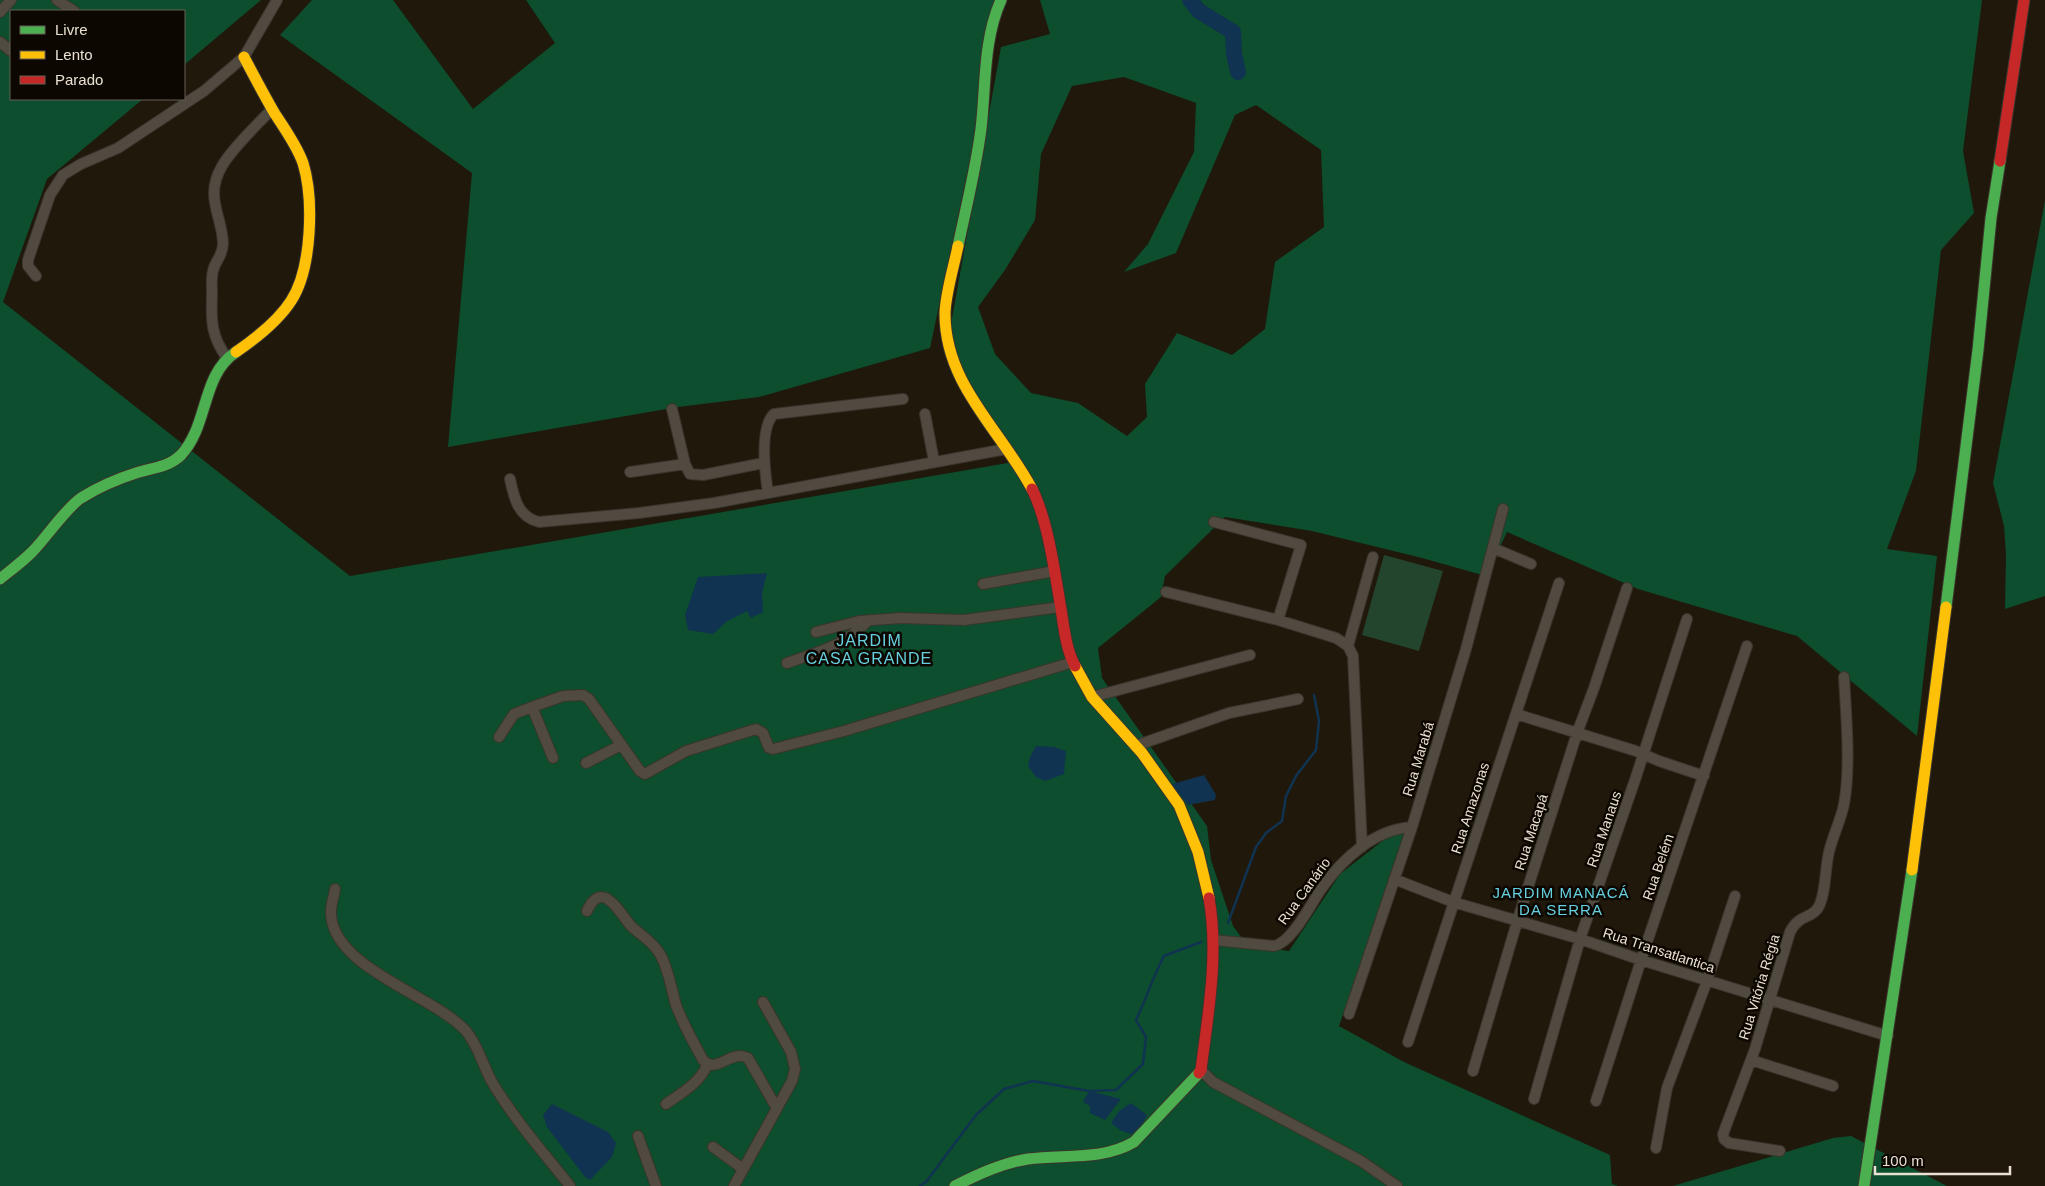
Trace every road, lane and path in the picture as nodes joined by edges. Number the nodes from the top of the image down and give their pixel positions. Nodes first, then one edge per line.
1 (11, 0) edge
2 (57, 0) edge
3 (277, 0) edge
4 (1001, 0) edge
5 (2024, 0) edge
6 (72, 10) edge
7 (0, 12) edge
8 (0, 42) edge
9 (10, 50) edge
10 (244, 57) junction
11 (272, 109) junction
12 (36, 276) dead end
13 (227, 358) junction
14 (903, 399) dead end
15 (672, 409) dead end
16 (925, 414) dead end
17 (1006, 449) junction
18 (934, 461) junction
19 (764, 463) junction
20 (685, 464) junction
21 (630, 472) dead end
22 (510, 479) dead end
23 (768, 493) junction
24 (1503, 510) dead end
25 (1214, 522) dead end
26 (1493, 548) junction
27 (1372, 557) dead end
28 (1531, 564) dead end
29 (1055, 571) junction
30 (0, 579) edge
31 (1559, 583) dead end
32 (983, 584) dead end
33 (1627, 588) dead end
34 (1166, 592) dead end
35 (1060, 607) junction
36 (1687, 619) dead end
37 (1278, 620) junction
38 (868, 621) junction
39 (816, 632) dead end
40 (1348, 646) junction
41 (1747, 646) dead end
42 (1250, 656) dead end
43 (1073, 662) junction
44 (787, 663) dead end
45 (1844, 677) dead end
46 (1092, 697) junction
47 (1298, 699) dead end
48 (532, 707) junction
49 (1516, 714) junction
50 (1577, 733) junction
51 (499, 737) dead end
52 (621, 745) junction
53 (1135, 746) junction
54 (1643, 754) junction
55 (553, 758) dead end
56 (586, 763) dead end
57 (1704, 776) junction
58 (1412, 828) junction
59 (1362, 847) junction
60 (1394, 879) junction
61 (335, 889) dead end
62 (1735, 896) dead end
63 (1453, 902) junction
64 (587, 911) dead end
65 (1517, 922) junction
66 (1580, 939) junction
67 (1213, 940) junction
68 (1640, 960) junction
69 (1707, 981) junction
70 (1769, 998) junction
71 (762, 1002) dead end
72 (1349, 1014) dead end
73 (1887, 1036) junction
74 (1408, 1042) dead end
75 (1751, 1060) junction
76 (707, 1065) junction
77 (1201, 1070) junction
78 (1473, 1071) dead end
79 (1833, 1086) dead end
80 (1534, 1099) dead end
81 (1596, 1101) dead end
82 (666, 1104) dead end
83 (776, 1107) junction
84 (638, 1136) dead end
85 (714, 1147) dead end
86 (1656, 1148) dead end
87 (1780, 1151) dead end
88 (743, 1168) junction
89 (570, 1186) edge
90 (656, 1186) edge
91 (734, 1186) edge
92 (955, 1186) edge
93 (1397, 1186) edge
94 (1864, 1186) edge

1 - 7 street
2 - 6 street
3 - 10 street
4 - 17 street
5 - 73 street
8 - 9 street
10 - 11 street
10 - 12 street
11 - 13 street
11 - 13 street
13 - 30 street
14 - 19 street
15 - 20 street
16 - 18 street
17 - 18 street
17 - 29 street
18 - 23 street
19 - 20 street
19 - 23 street
20 - 21 street
22 - 23 street
24 - 26 street, Rua Marabá
25 - 37 street
26 - 28 street
26 - 58 street, Rua Marabá
27 - 40 street
29 - 32 street
29 - 35 street
31 - 49 street, Rua Amazonas
33 - 50 street, Rua Macapá
34 - 37 street
35 - 38 street
35 - 43 street
36 - 54 street, Rua Manaus
37 - 40 street
38 - 39 street
38 - 44 street
40 - 59 street
41 - 57 street, Rua Belém
42 - 46 street
43 - 46 street
43 - 52 street
45 - 70 street, Rua Vitória Régia
46 - 53 street
47 - 53 street
48 - 51 street
48 - 52 street
48 - 55 street
49 - 50 street
49 - 63 street, Rua Amazonas
50 - 54 street
50 - 65 street, Rua Macapá
52 - 56 street
53 - 67 street
54 - 57 street
54 - 66 street, Rua Manaus
57 - 68 street, Rua Belém
58 - 59 street, Rua Canário
58 - 60 street, Rua Marabá
59 - 67 street, Rua Canário
60 - 63 street, Rua Transatlantica
60 - 72 street, Rua Marabá
61 - 89 street
62 - 69 street
63 - 65 street, Rua Transatlantica
63 - 74 street, Rua Amazonas
64 - 76 street
65 - 66 street, Rua Transatlantica
65 - 78 street, Rua Macapá
66 - 68 street, Rua Transatlantica
66 - 80 street, Rua Manaus
67 - 77 street
68 - 69 street, Rua Transatlantica
68 - 81 street, Rua Belém
69 - 70 street, Rua Transatlantica
69 - 86 street
70 - 73 street, Rua Transatlantica
70 - 75 street, Rua Vitória Régia
71 - 83 street
73 - 94 street
75 - 79 street
75 - 87 street, Rua Vitória Régia
76 - 82 street
76 - 83 street
77 - 92 street
77 - 93 street
83 - 88 street
84 - 90 street
85 - 88 street
88 - 91 street

